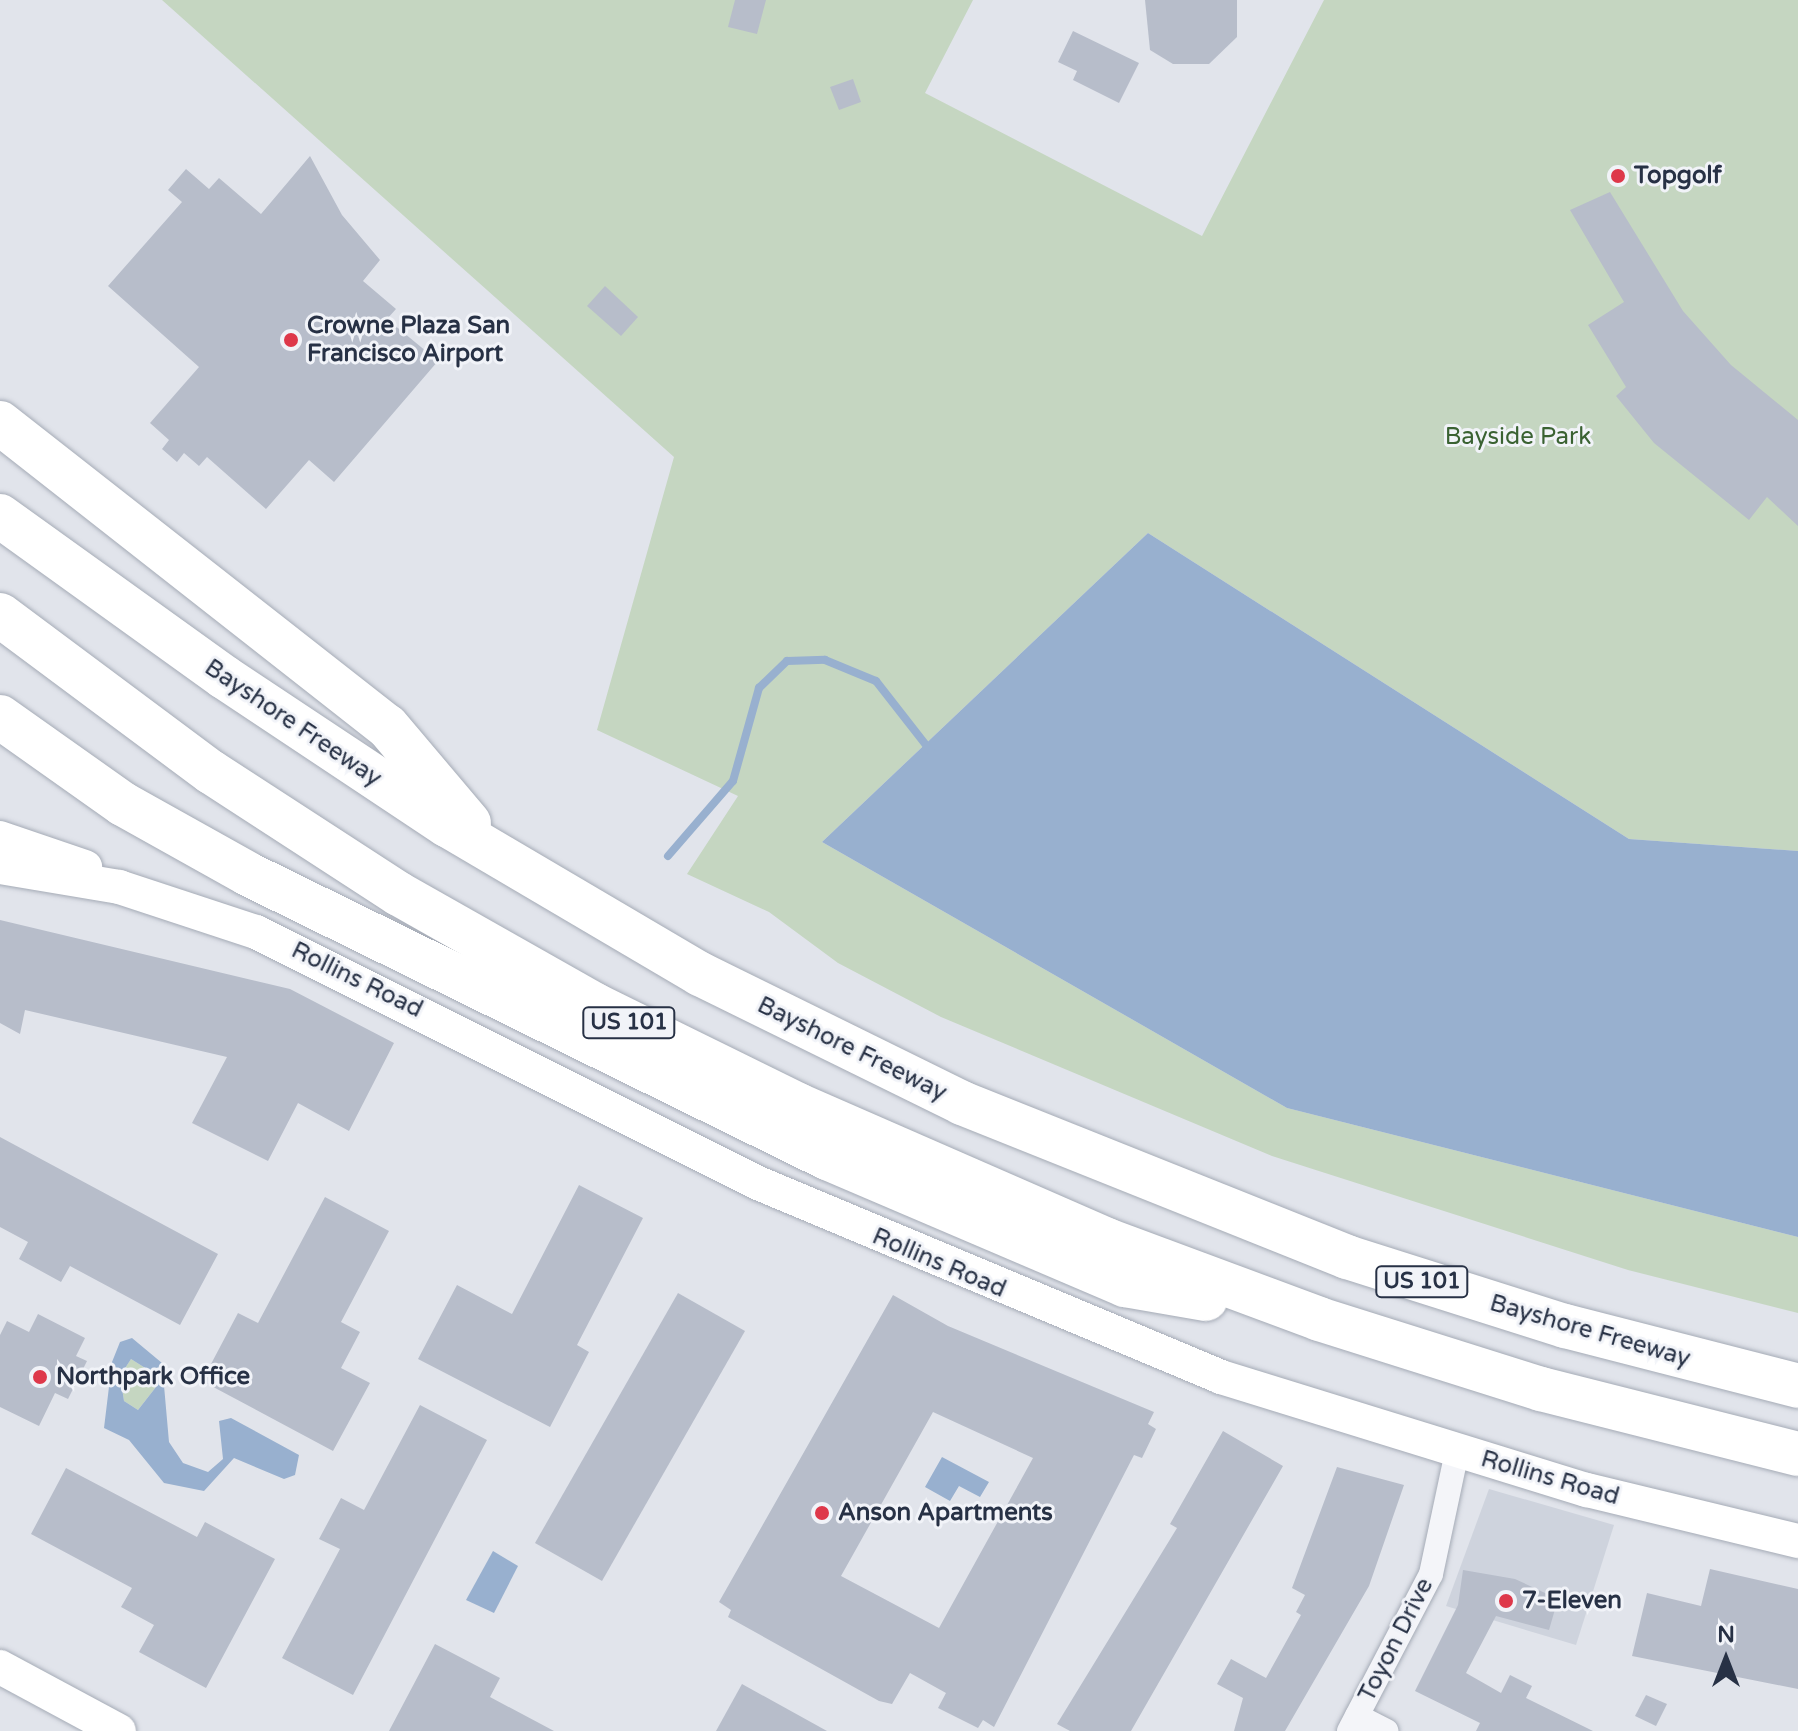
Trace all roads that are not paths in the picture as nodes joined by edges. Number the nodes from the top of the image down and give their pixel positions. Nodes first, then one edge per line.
1 (0, 423) edge
2 (0, 516) edge
3 (0, 615) edge
4 (0, 717) edge
5 (0, 838) edge
6 (494, 853) junction
7 (0, 867) edge
8 (119, 887) junction
9 (1319, 1319) junction
10 (1793, 1385) edge
11 (1457, 1452) junction
12 (1798, 1454) edge
13 (1798, 1541) edge
14 (0, 1667) edge
15 (1353, 1724) edge
16 (119, 1731) edge
17 (1386, 1731) edge

1 - 6 highway
2 - 6 highway, Bayshore Freeway / US 101
3 - 9 highway, US 101
4 - 9 highway
5 - 8 street, Rollins Road
6 - 10 highway, Bayshore Freeway / US 101
7 - 8 street, Rollins Road
8 - 11 street, Rollins Road
9 - 12 highway, US 101
11 - 13 street, Rollins Road
11 - 15 street, Toyon Drive
14 - 16 street
15 - 17 street

